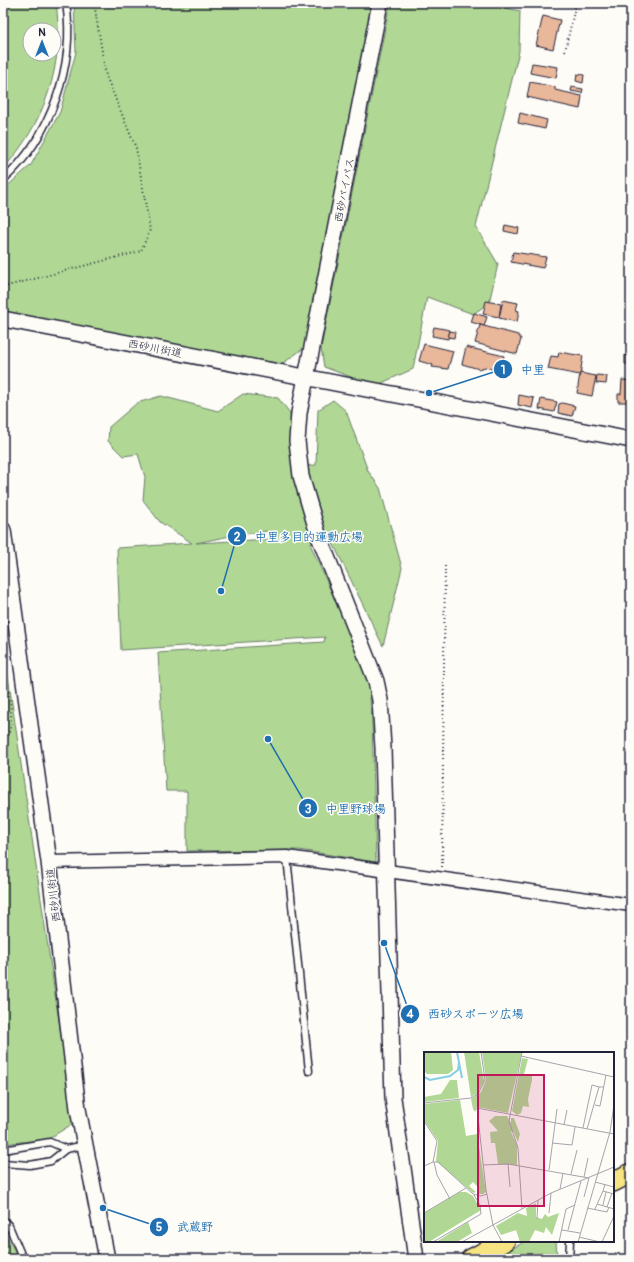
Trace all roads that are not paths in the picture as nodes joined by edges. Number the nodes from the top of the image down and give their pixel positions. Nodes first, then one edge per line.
1 (66, 3) edge
2 (380, 3) edge
3 (3, 180) edge
4 (3, 319) edge
5 (306, 377) junction
6 (631, 440) edge
7 (3, 530) edge
8 (287, 857) junction
9 (49, 862) junction
10 (386, 871) junction
11 (631, 905) edge
12 (309, 1071) dead end
13 (84, 1145) junction
14 (66, 1149) junction
15 (3, 1150) edge
16 (3, 1163) edge
17 (631, 1172) edge
18 (614, 1181) edge
19 (3, 1220) edge
20 (503, 1242) edge
21 (570, 1242) edge
22 (23, 1259) edge
23 (107, 1259) edge
24 (416, 1259) edge
25 (471, 1259) edge
26 (569, 1259) edge

1 - 3 lane
2 - 5 street, 西砂バイパス
4 - 5 street, 西砂川街道
5 - 6 street, 西砂川街道
5 - 10 street, 西砂バイパス
7 - 9 street, 西砂川街道
8 - 9 street
8 - 10 street
8 - 12 lane
9 - 13 street, 西砂川街道
10 - 11 street
10 - 24 street, 西砂バイパス
13 - 14 lane
13 - 23 street, 西砂川街道
14 - 15 lane
14 - 16 lane
17 - 18 main road
19 - 22 lane
20 - 25 main road
21 - 26 lane

